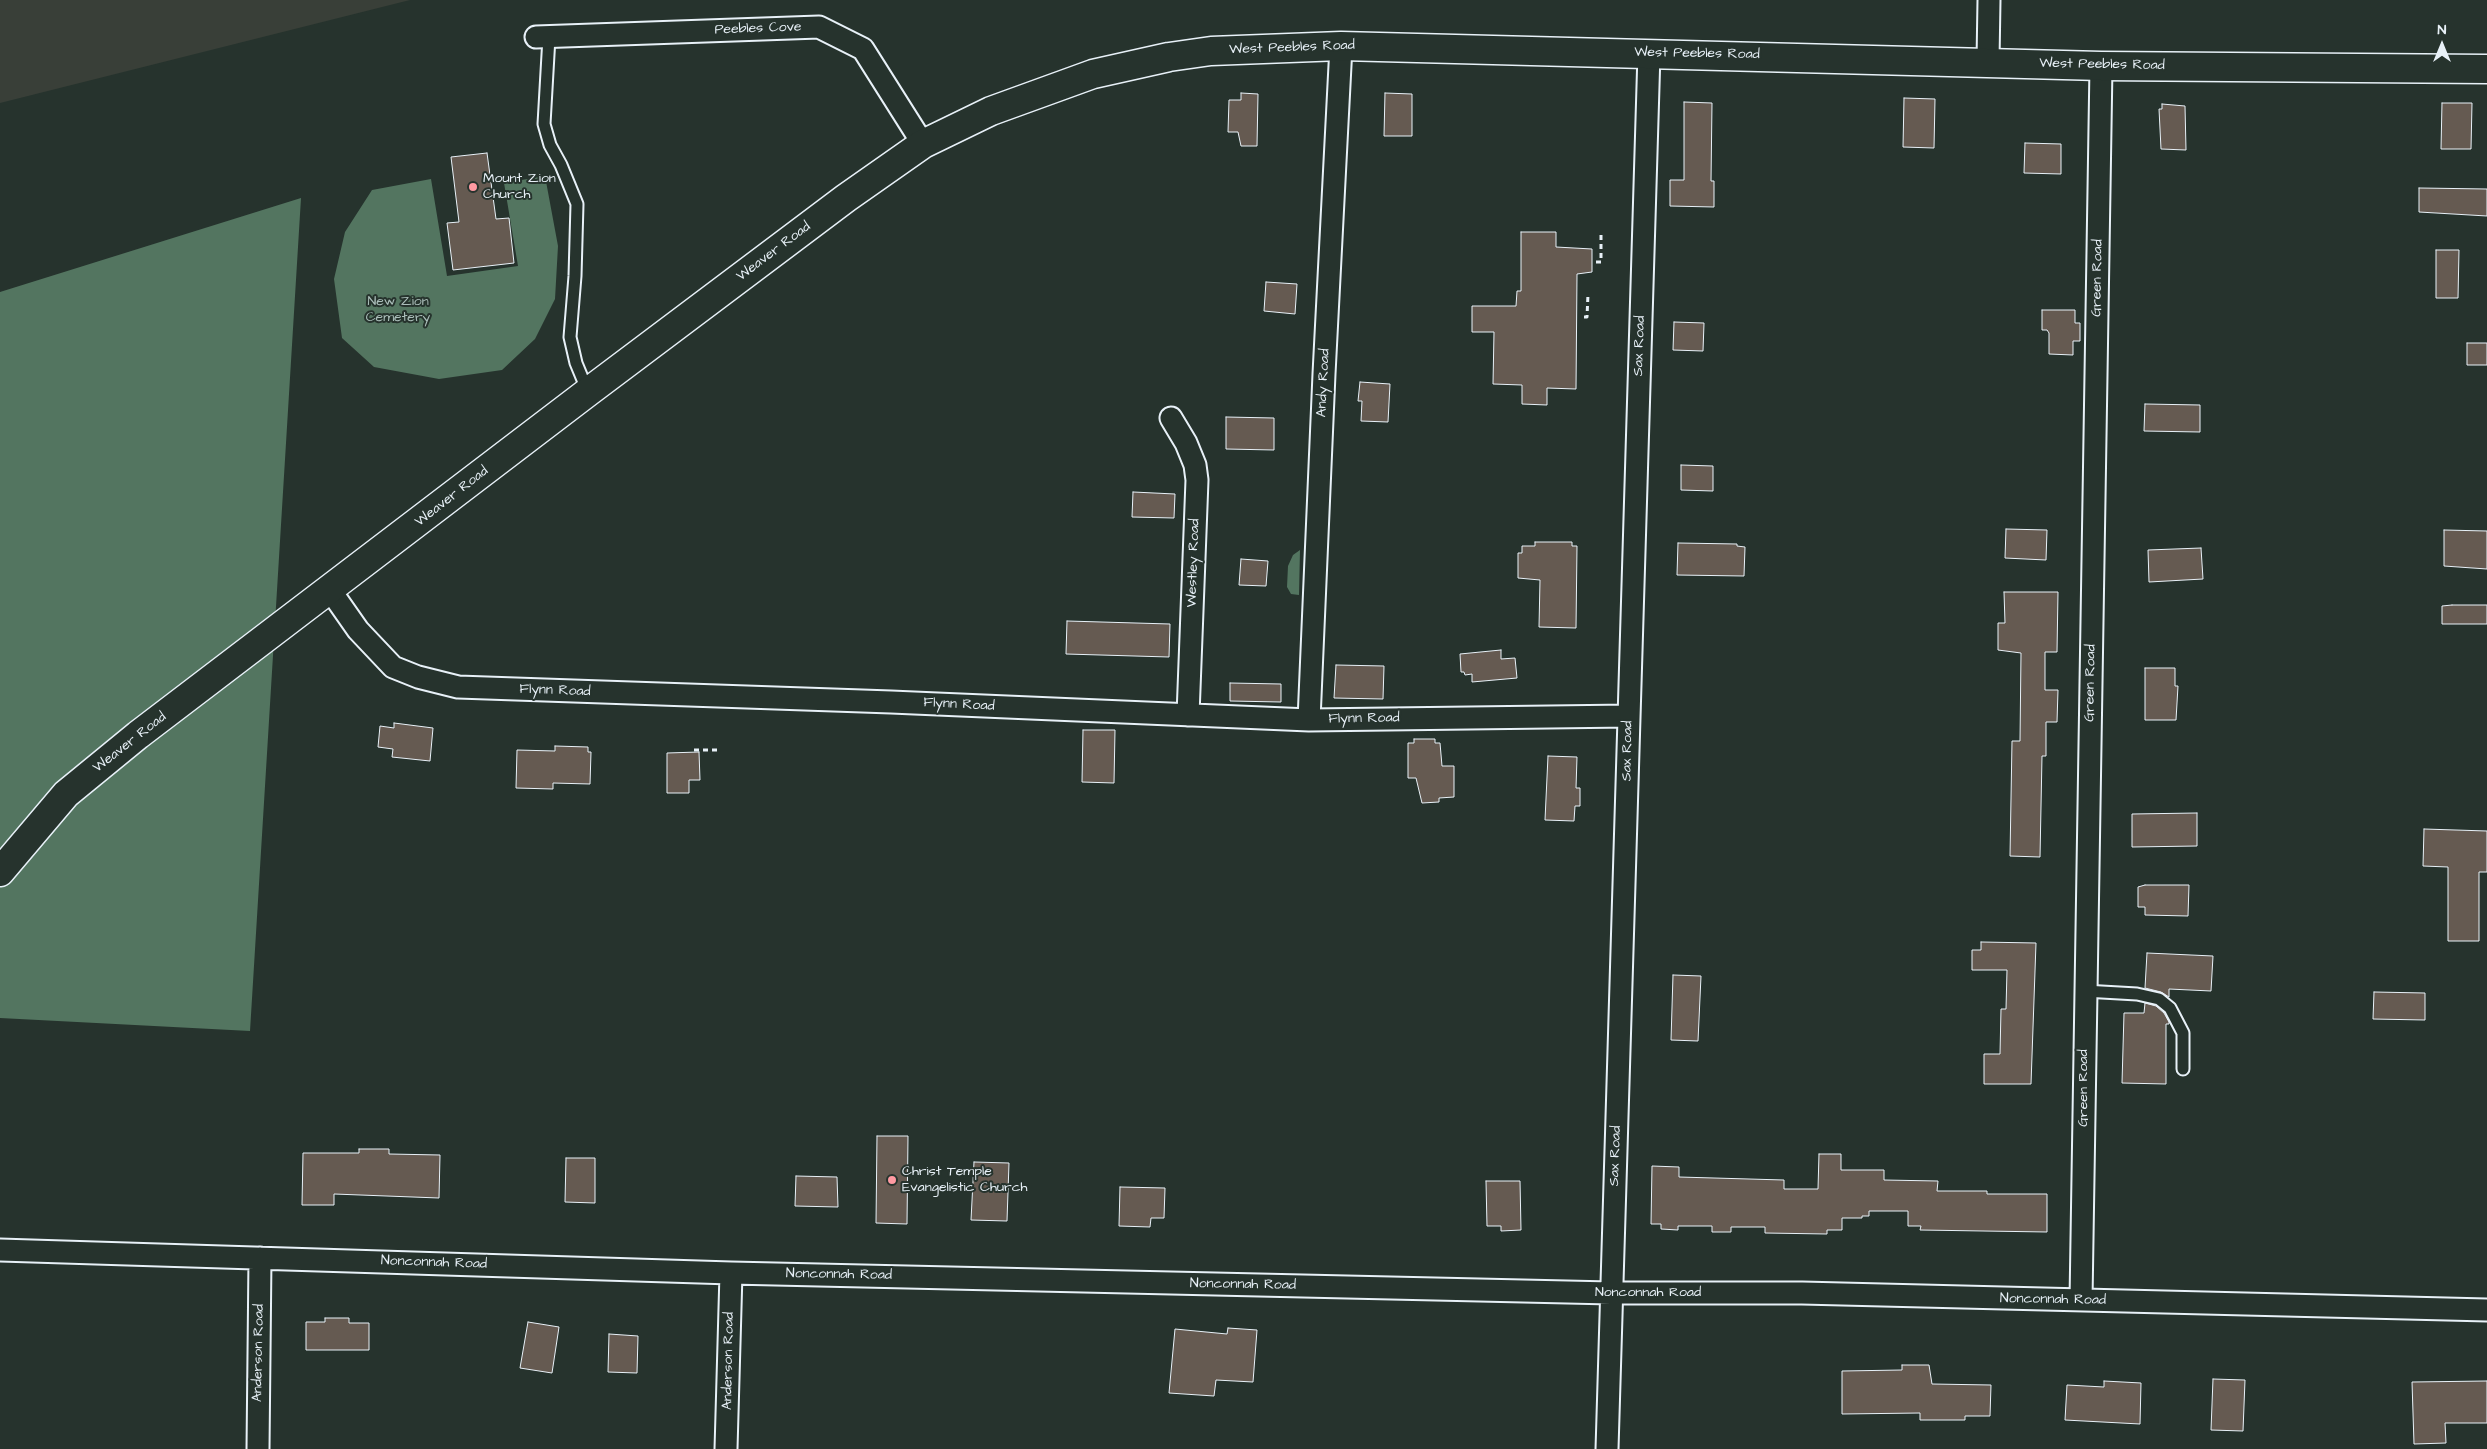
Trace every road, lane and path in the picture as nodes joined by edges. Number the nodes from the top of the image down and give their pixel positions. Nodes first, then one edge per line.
1 (1988, 0) edge
2 (542, 37) joint
3 (1341, 46) junction
4 (1649, 53) junction
5 (1988, 61) junction
6 (2101, 66) junction
7 (2487, 69) edge
8 (923, 144) junction
9 (1601, 235) dead end
10 (1596, 262) dead end
11 (1588, 294) dead end
12 (1584, 316) dead end
13 (588, 392) junction
14 (1171, 418) dead end
15 (330, 590) junction
16 (1188, 715) junction
17 (1629, 716) junction
18 (1309, 720) junction
19 (694, 750) dead end
20 (721, 750) dead end
21 (0, 872) edge
22 (2084, 991) junction
23 (2183, 1069) dead end
24 (0, 1250) edge
25 (260, 1258) junction
26 (731, 1273) junction
27 (1611, 1293) junction
28 (2081, 1300) junction
29 (2487, 1310) edge
30 (258, 1449) edge
31 (726, 1449) edge
32 (1607, 1449) edge

1 - 5 street
2 - 8 street, Peebles Cove
2 - 13 lane
3 - 4 main road, West Peebles Road
3 - 8 main road, West Peebles Road
3 - 18 street, Andy Road
4 - 5 main road, West Peebles Road
4 - 17 street, Sax Road
5 - 6 main road, West Peebles Road
6 - 7 main road, West Peebles Road
6 - 22 street, Green Road
8 - 13 main road, Weaver Road
9 - 10 path
11 - 12 path
13 - 15 main road, Weaver Road
14 - 16 street, Westley Road
15 - 16 street, Flynn Road
15 - 21 main road, Weaver Road
16 - 18 street, Flynn Road
17 - 18 street, Flynn Road
17 - 27 street, Sax Road
19 - 20 path
22 - 23 lane
22 - 28 street, Green Road
24 - 25 street, Nonconnah Road
25 - 26 street, Nonconnah Road
25 - 30 street, Anderson Road
26 - 27 street, Nonconnah Road
26 - 31 street, Anderson Road
27 - 28 street, Nonconnah Road
27 - 32 street, Sax Road
28 - 29 street, Nonconnah Road

